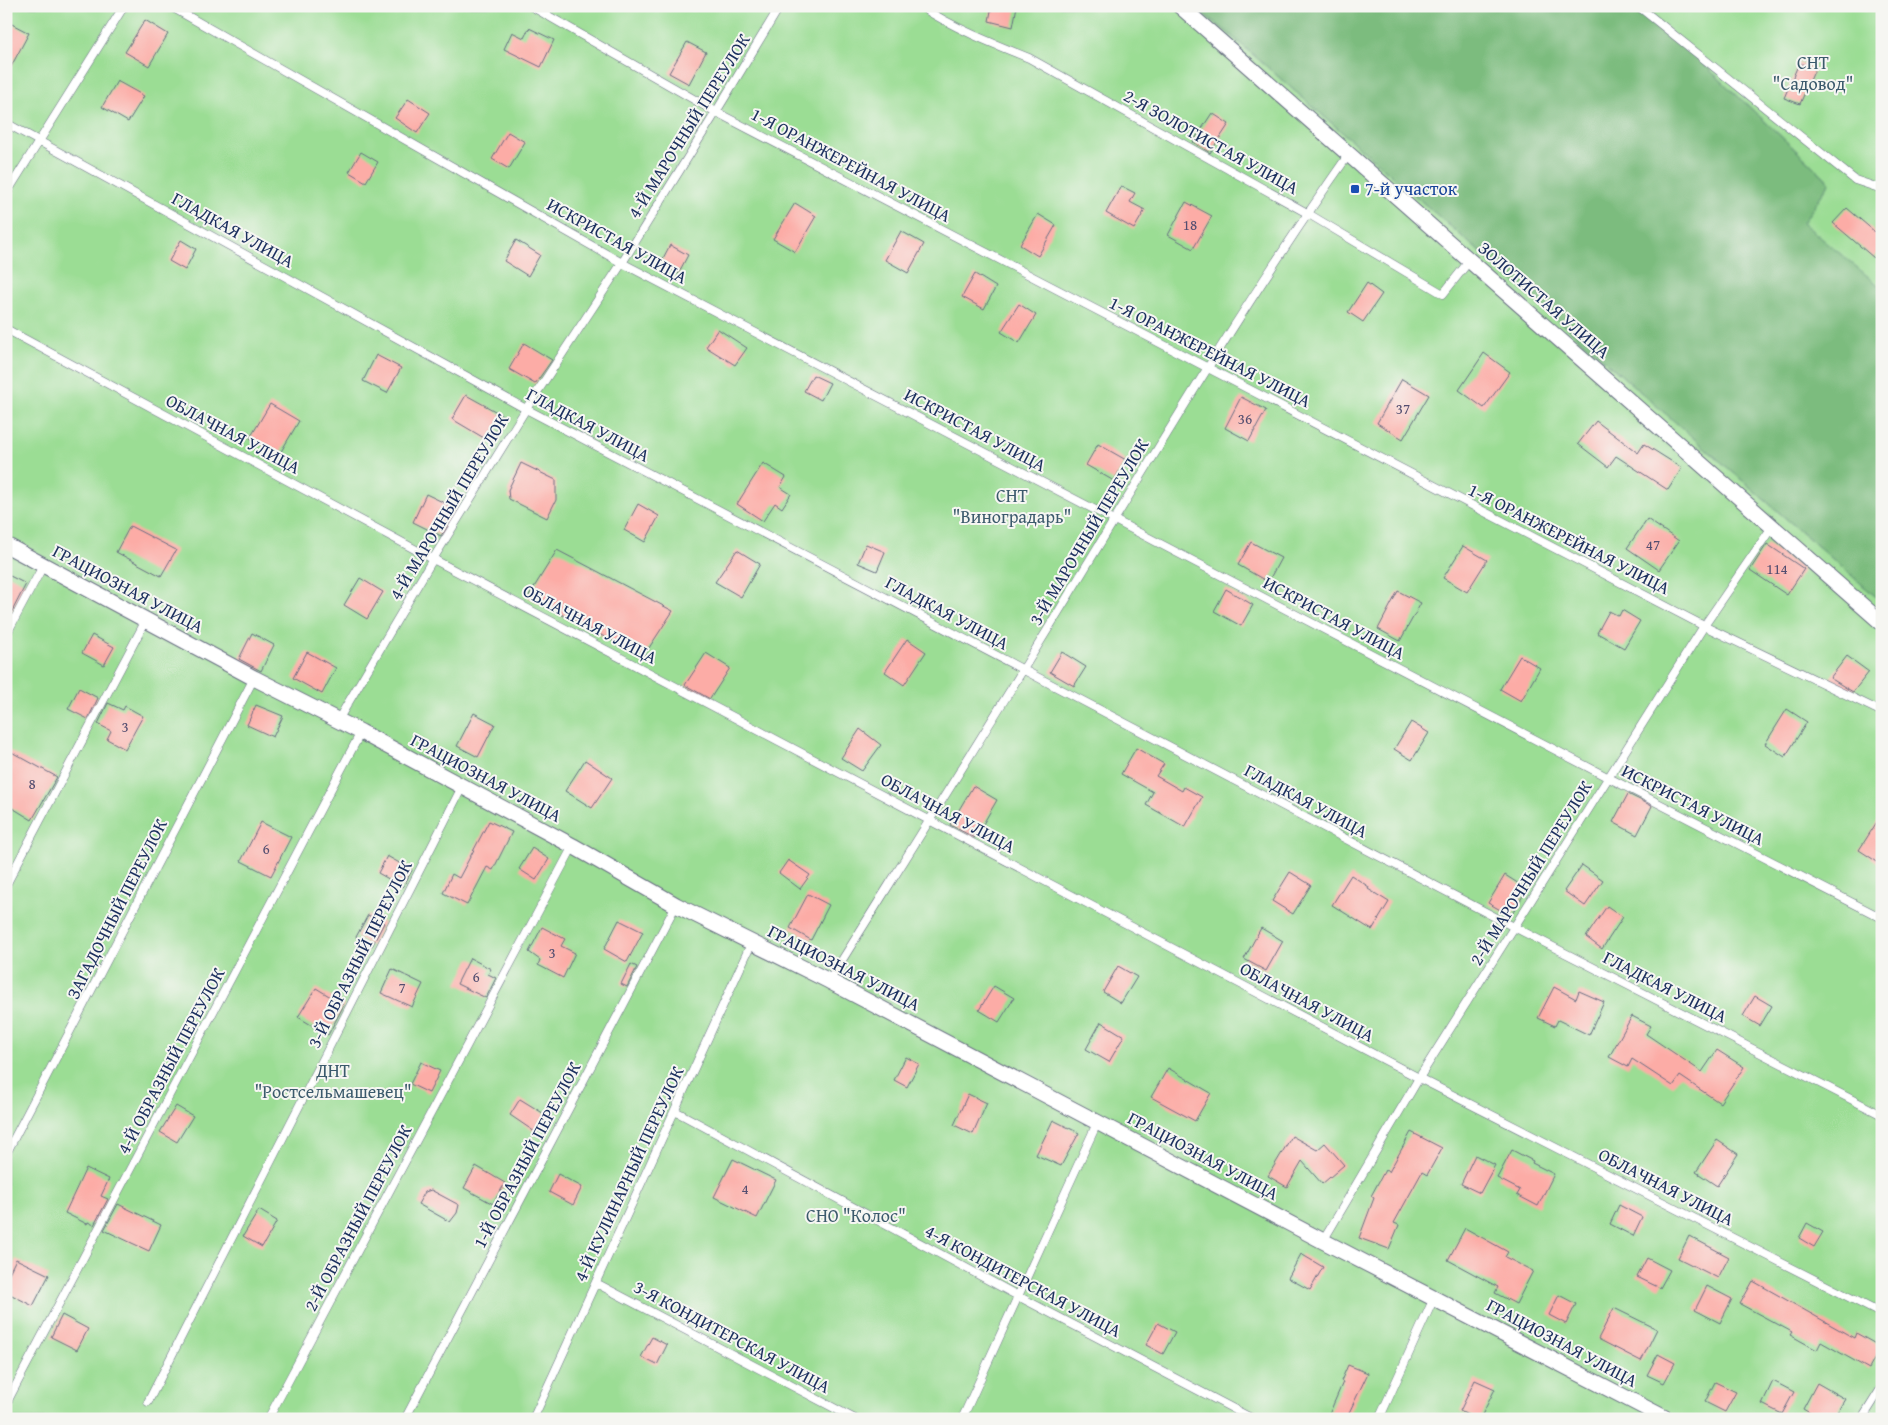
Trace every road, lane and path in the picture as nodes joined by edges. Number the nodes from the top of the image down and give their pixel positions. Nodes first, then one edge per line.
1 (124, 6) edge
2 (170, 6) edge
3 (531, 6) edge
4 (780, 6) edge
5 (920, 6) edge
6 (1180, 6) edge
7 (1638, 6) edge
8 (716, 112) junction
9 (6, 123) edge
10 (39, 140) junction
11 (1349, 154) junction
12 (1882, 189) edge
13 (6, 194) edge
14 (1307, 213) junction
15 (1470, 260) junction
16 (622, 262) junction
17 (6, 329) edge
18 (1207, 368) junction
19 (526, 409) junction
20 (1115, 520) junction
21 (1772, 527) junction
22 (6, 545) edge
23 (433, 559) junction
24 (44, 564) junction
25 (146, 620) junction
26 (1881, 621) edge
27 (1704, 626) junction
28 (6, 635) edge
29 (1023, 670) junction
30 (254, 678) junction
31 (1882, 712) edge
32 (338, 720) junction
33 (361, 732) junction
34 (1609, 778) junction
35 (462, 787) junction
36 (929, 820) junction
37 (573, 846) junction
38 (6, 886) edge
39 (676, 905) junction
40 (1882, 918) edge
41 (1514, 927) junction
42 (752, 942) junction
43 (829, 981) junction
44 (1419, 1078) junction
45 (674, 1111) junction
46 (1882, 1115) edge
47 (1098, 1121) junction
48 (6, 1154) edge
49 (1323, 1241) junction
50 (596, 1283) junction
51 (1018, 1296) junction
52 (1434, 1297) junction
53 (1882, 1314) edge
54 (1882, 1387) edge
55 (148, 1402) dead end
56 (6, 1404) edge
57 (268, 1419) edge
58 (405, 1419) edge
59 (533, 1419) edge
60 (855, 1419) edge
61 (962, 1419) edge
62 (1253, 1419) edge
63 (1379, 1419) edge
64 (1667, 1419) edge
65 (1862, 1419) edge

1 - 10 lane
2 - 16 lane, ИСКРИСТАЯ УЛИЦА
3 - 8 lane, 1-Я ОРАНЖЕРЕЙНАЯ УЛИЦА
4 - 8 lane, 4-Й МАРОЧНЫЙ ПЕРЕУЛОК
5 - 14 lane, 2-Я ЗОЛОТИСТАЯ УЛИЦА
6 - 11 street, ЗОЛОТИСТАЯ УЛИЦА
7 - 12 lane
8 - 16 lane, 4-Й МАРОЧНЫЙ ПЕРЕУЛОК
8 - 18 lane, 1-Я ОРАНЖЕРЕЙНАЯ УЛИЦА
9 - 10 lane, ГЛАДКАЯ УЛИЦА
10 - 13 lane
10 - 19 lane, ГЛАДКАЯ УЛИЦА
11 - 14 lane, 3-Й МАРОЧНЫЙ ПЕРЕУЛОК
11 - 15 street, ЗОЛОТИСТАЯ УЛИЦА
14 - 15 lane, 2-Я ЗОЛОТИСТАЯ УЛИЦА
14 - 18 lane, 3-Й МАРОЧНЫЙ ПЕРЕУЛОК
15 - 21 street, ЗОЛОТИСТАЯ УЛИЦА
16 - 19 lane, 4-Й МАРОЧНЫЙ ПЕРЕУЛОК
16 - 20 lane, ИСКРИСТАЯ УЛИЦА
17 - 23 lane, ОБЛАЧНАЯ УЛИЦА
18 - 20 lane, 3-Й МАРОЧНЫЙ ПЕРЕУЛОК
18 - 27 lane, 1-Я ОРАНЖЕРЕЙНАЯ УЛИЦА
19 - 23 lane, 4-Й МАРОЧНЫЙ ПЕРЕУЛОК
19 - 29 lane, ГЛАДКАЯ УЛИЦА
20 - 29 lane, 3-Й МАРОЧНЫЙ ПЕРЕУЛОК
20 - 34 lane, ИСКРИСТАЯ УЛИЦА
21 - 26 street, ЗОЛОТИСТАЯ УЛИЦА
21 - 27 lane, 2-Й МАРОЧНЫЙ ПЕРЕУЛОК
22 - 24 street, ГРАЦИОЗНАЯ УЛИЦА
23 - 32 lane, 4-Й МАРОЧНЫЙ ПЕРЕУЛОК
23 - 36 lane, ОБЛАЧНАЯ УЛИЦА
24 - 25 street, ГРАЦИОЗНАЯ УЛИЦА
24 - 28 lane
25 - 30 street, ГРАЦИОЗНАЯ УЛИЦА
25 - 38 lane
27 - 31 lane, 1-Я ОРАНЖЕРЕЙНАЯ УЛИЦА
27 - 34 lane, 2-Й МАРОЧНЫЙ ПЕРЕУЛОК
29 - 36 lane, 3-Й МАРОЧНЫЙ ПЕРЕУЛОК
29 - 41 lane, ГЛАДКАЯ УЛИЦА
30 - 32 street, ГРАЦИОЗНАЯ УЛИЦА
30 - 48 lane, ЗАГАДОЧНЫЙ ПЕРЕУЛОК
32 - 33 street, ГРАЦИОЗНАЯ УЛИЦА
33 - 35 street, ГРАЦИОЗНАЯ УЛИЦА
33 - 56 lane, 4-Й ОБРАЗНЫЙ ПЕРЕУЛОК
34 - 40 lane, ИСКРИСТАЯ УЛИЦА
34 - 41 lane, 2-Й МАРОЧНЫЙ ПЕРЕУЛОК
35 - 37 street, ГРАЦИОЗНАЯ УЛИЦА
35 - 55 lane, 3-Й ОБРАЗНЫЙ ПЕРЕУЛОК
36 - 43 lane, 3-Й МАРОЧНЫЙ ПЕРЕУЛОК
36 - 44 lane, ОБЛАЧНАЯ УЛИЦА
37 - 39 street, ГРАЦИОЗНАЯ УЛИЦА
37 - 57 lane, 2-Й ОБРАЗНЫЙ ПЕРЕУЛОК
39 - 42 street, ГРАЦИОЗНАЯ УЛИЦА
39 - 58 lane, 1-Й ОБРАЗНЫЙ ПЕРЕУЛОК
41 - 44 lane, 2-Й МАРОЧНЫЙ ПЕРЕУЛОК
41 - 46 lane, ГЛАДКАЯ УЛИЦА
42 - 43 street, ГРАЦИОЗНАЯ УЛИЦА
42 - 45 lane, 4-Й КУЛИНАРНЫЙ ПЕРЕУЛОК
43 - 47 street, ГРАЦИОЗНАЯ УЛИЦА
44 - 49 lane, 2-Й МАРОЧНЫЙ ПЕРЕУЛОК
44 - 53 lane, ОБЛАЧНАЯ УЛИЦА
45 - 50 lane, 4-Й КУЛИНАРНЫЙ ПЕРЕУЛОК
45 - 51 lane, 4-Я КОНДИТЕРСКАЯ УЛИЦА
47 - 49 street, ГРАЦИОЗНАЯ УЛИЦА
47 - 51 lane
49 - 52 street, ГРАЦИОЗНАЯ УЛИЦА
50 - 59 lane, 4-Й КУЛИНАРНЫЙ ПЕРЕУЛОК
50 - 60 lane, 3-Я КОНДИТЕРСКАЯ УЛИЦА
51 - 61 lane
51 - 62 lane, 4-Я КОНДИТЕРСКАЯ УЛИЦА
52 - 63 lane
52 - 64 street, ГРАЦИОЗНАЯ УЛИЦА
54 - 65 lane

